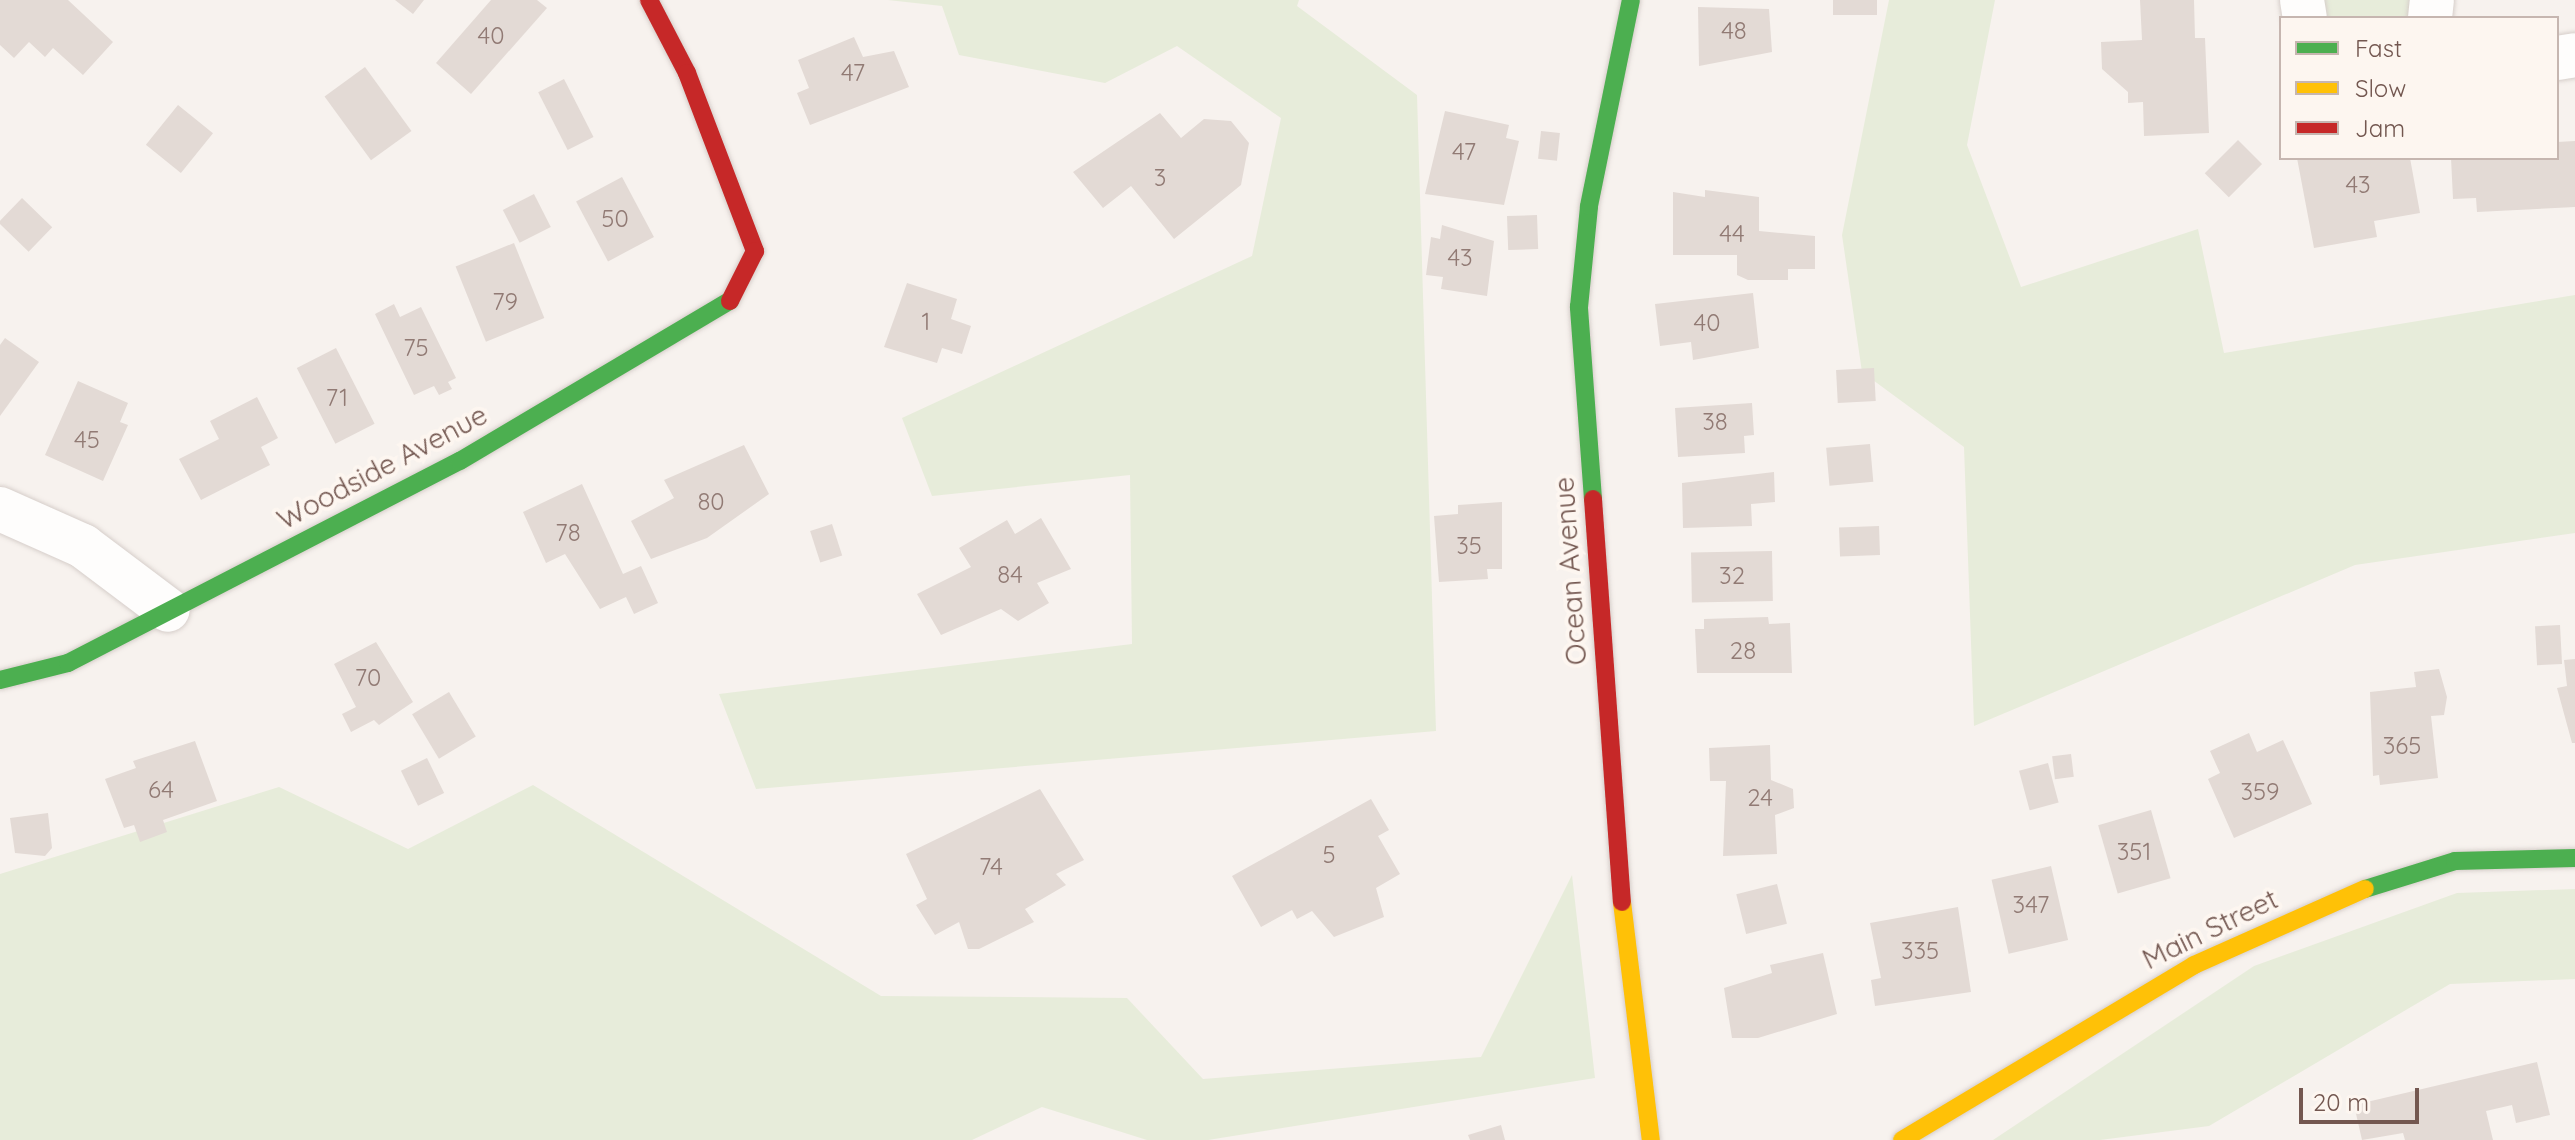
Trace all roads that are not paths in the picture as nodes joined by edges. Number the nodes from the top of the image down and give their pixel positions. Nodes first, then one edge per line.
1 (649, 0) edge
2 (1631, 0) edge
3 (0, 509) edge
4 (168, 610) junction
5 (0, 680) edge
6 (2575, 858) edge
7 (1651, 1140) edge
8 (1902, 1140) edge

1 - 4 main road, Woodside Avenue
2 - 7 main road, Ocean Avenue
3 - 4 street
4 - 5 main road, Woodside Avenue
6 - 8 main road, Main Street

